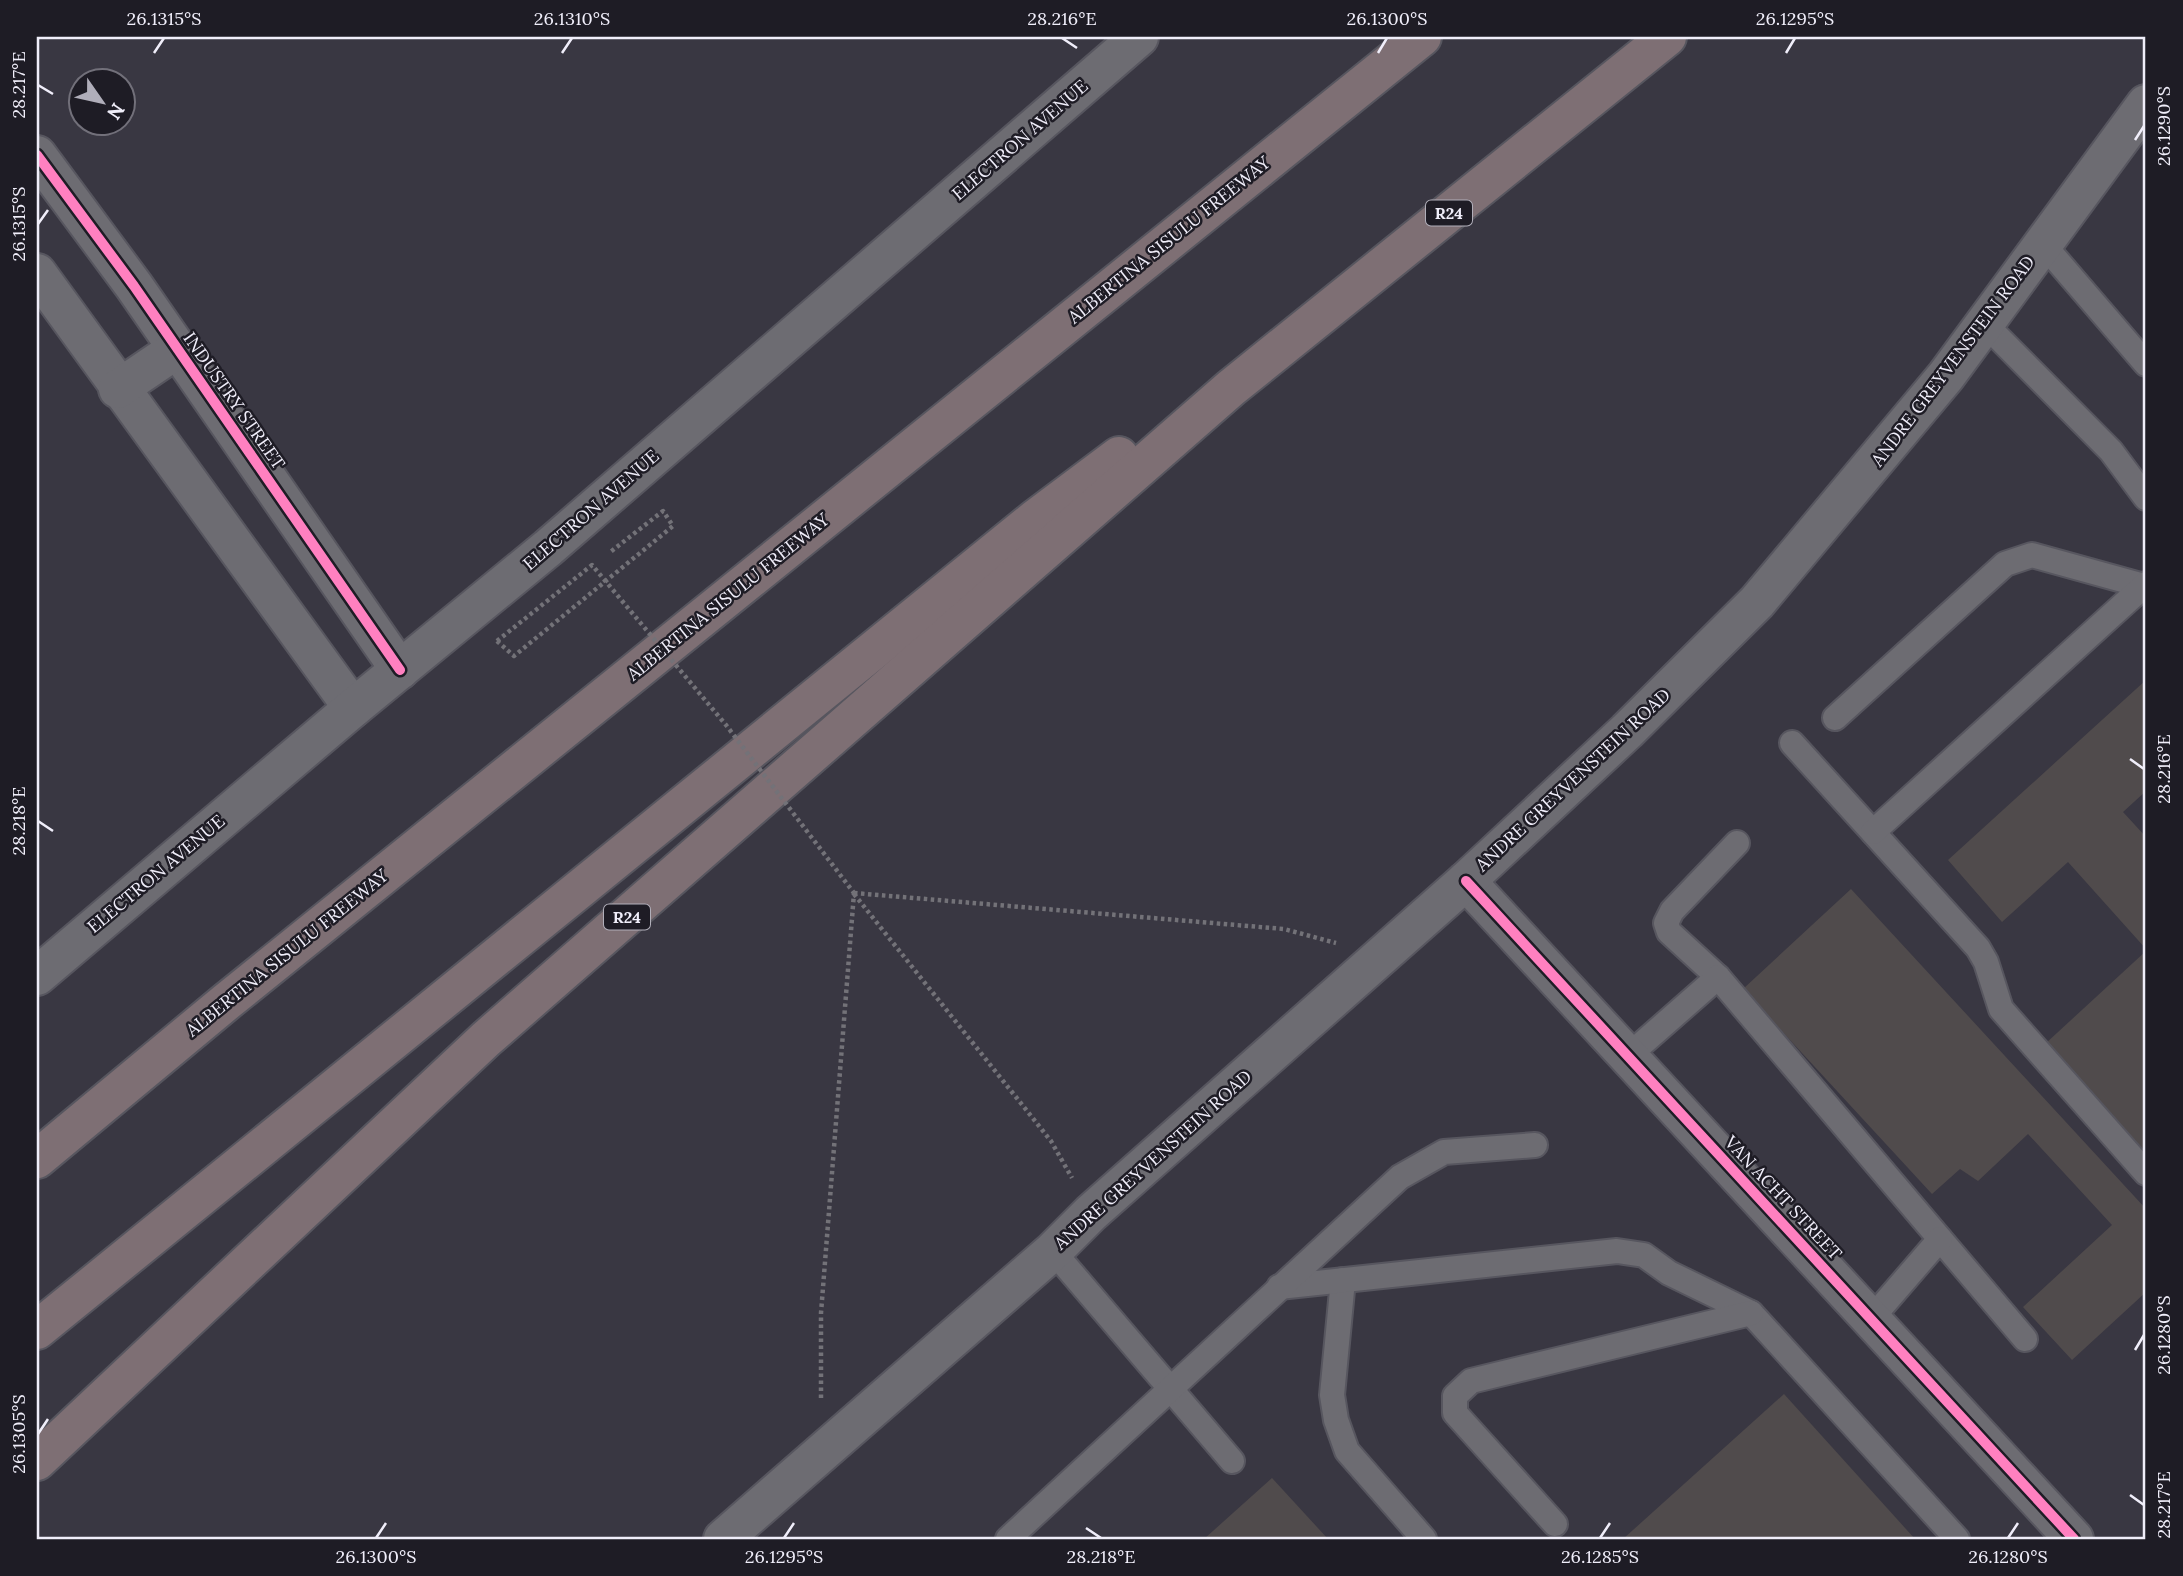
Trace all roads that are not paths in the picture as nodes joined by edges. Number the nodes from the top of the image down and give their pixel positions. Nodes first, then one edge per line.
1 (1139, 37) edge
2 (1422, 37) edge
3 (1667, 37) edge
4 (2146, 104) edge
5 (37, 155) edge
6 (2043, 244) junction
7 (37, 273) edge
8 (1984, 323) junction
9 (177, 349) junction
10 (2146, 364) edge
11 (1231, 388) junction
12 (118, 389) junction
13 (2146, 498) edge
14 (2145, 585) edge
15 (400, 670) junction
16 (352, 708) junction
17 (1835, 718) dead end
18 (1791, 743) dead end
19 (1873, 832) junction
20 (1737, 843) dead end
21 (1466, 881) junction
22 (37, 976) edge
23 (1718, 977) junction
24 (1628, 1056) junction
25 (1535, 1146) dead end
26 (37, 1159) edge
27 (2146, 1173) edge
28 (1940, 1239) junction
29 (1053, 1251) junction
30 (1343, 1280) junction
31 (1279, 1287) junction
32 (1751, 1312) junction
33 (1871, 1319) junction
34 (37, 1330) edge
35 (2025, 1339) dead end
36 (1171, 1387) junction
37 (37, 1461) edge
38 (1232, 1461) dead end
39 (1555, 1524) dead end
40 (723, 1539) edge
41 (1008, 1539) edge
42 (1424, 1539) edge
43 (1958, 1539) edge
44 (2074, 1539) edge

1 - 15 main road, ELECTRON AVENUE
2 - 26 highway, ALBERTINA SISULU FREEWAY
3 - 11 highway, R24
4 - 6 main road, ANDRE GREYVENSTEIN ROAD
5 - 9 main road, INDUSTRY STREET
6 - 8 main road, ANDRE GREYVENSTEIN ROAD
6 - 10 lane
7 - 12 main road
8 - 13 lane
8 - 21 main road, ANDRE GREYVENSTEIN ROAD
9 - 12 main road
9 - 15 main road, INDUSTRY STREET
11 - 34 highway
11 - 37 highway, R24
12 - 16 main road
14 - 17 lane
14 - 19 lane
15 - 16 main road, ELECTRON AVENUE
16 - 22 main road, ELECTRON AVENUE
18 - 19 lane
19 - 27 lane
20 - 23 lane
21 - 24 main road, VAN ACHT STREET
21 - 29 main road, ANDRE GREYVENSTEIN ROAD
23 - 24 lane
23 - 28 lane
24 - 33 main road, VAN ACHT STREET
25 - 31 lane
28 - 33 lane
28 - 35 lane
29 - 36 lane
29 - 40 main road, ANDRE GREYVENSTEIN ROAD
30 - 31 lane
30 - 32 lane
30 - 42 lane
31 - 36 lane
32 - 39 lane
32 - 43 lane
33 - 44 main road, VAN ACHT STREET
36 - 38 lane
36 - 41 lane

